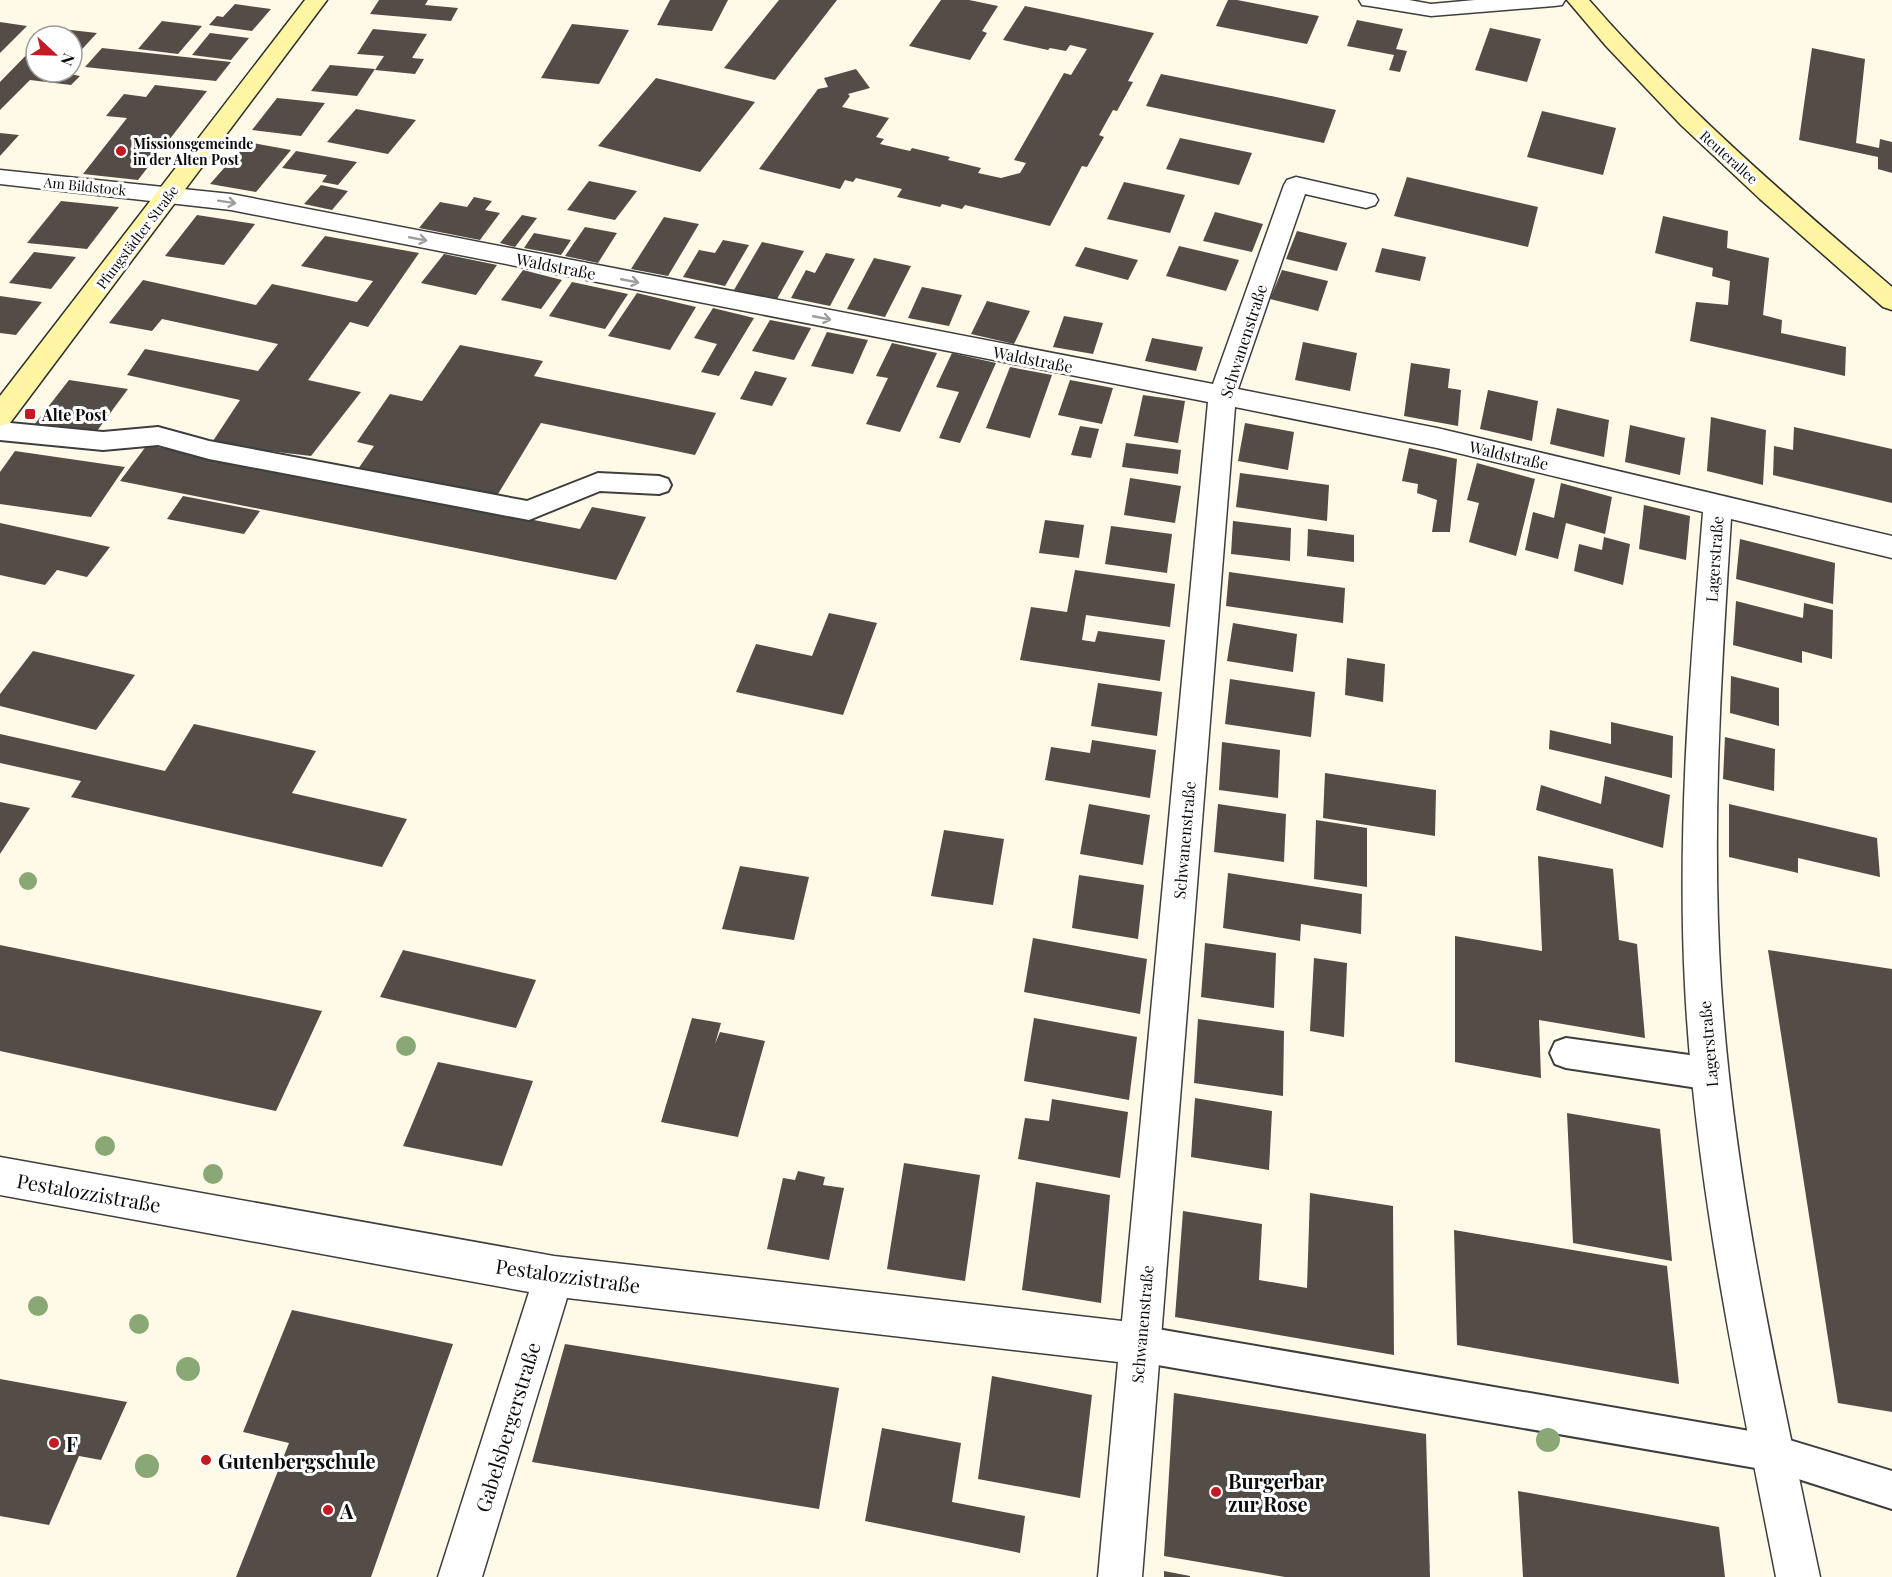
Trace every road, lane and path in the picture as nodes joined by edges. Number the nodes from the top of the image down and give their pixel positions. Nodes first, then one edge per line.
1 (316, 0) edge
2 (1370, 0) edge
3 (1554, 0) edge
4 (1578, 0) edge
5 (0, 177) edge
6 (169, 195) junction
7 (1366, 200) dead end
8 (1892, 301) edge
9 (1222, 396) junction
10 (0, 416) edge
11 (0, 431) edge
12 (659, 485) dead end
13 (1718, 504) junction
14 (1892, 547) edge
15 (1566, 1053) dead end
16 (1711, 1074) junction
17 (0, 1176) edge
18 (554, 1276) junction
19 (1140, 1344) junction
20 (1773, 1453) junction
21 (1892, 1490) edge
22 (460, 1577) edge
23 (1120, 1577) edge
24 (1797, 1577) edge

1 - 6 street, Pfungstädter Straße
2 - 3 street
4 - 8 street, Reuterallee
5 - 6 street, Am Bildstock
6 -> 9 street, Waldstraße
6 - 10 street, Pfungstädter Straße
7 - 9 street, Schwanenstraße
9 - 13 street, Waldstraße
9 - 19 street, Schwanenstraße
11 - 12 lane
13 - 14 street, Waldstraße
13 - 16 street, Lagerstraße
15 - 16 lane
16 - 20 street, Lagerstraße
17 - 18 street, Pestalozzistraße
18 - 19 street, Pestalozzistraße
18 - 22 street, Gabelsbergerstraße
19 - 20 lane
19 - 23 street, Schwanenstraße
20 - 21 lane
20 - 24 street, Lagerstraße

